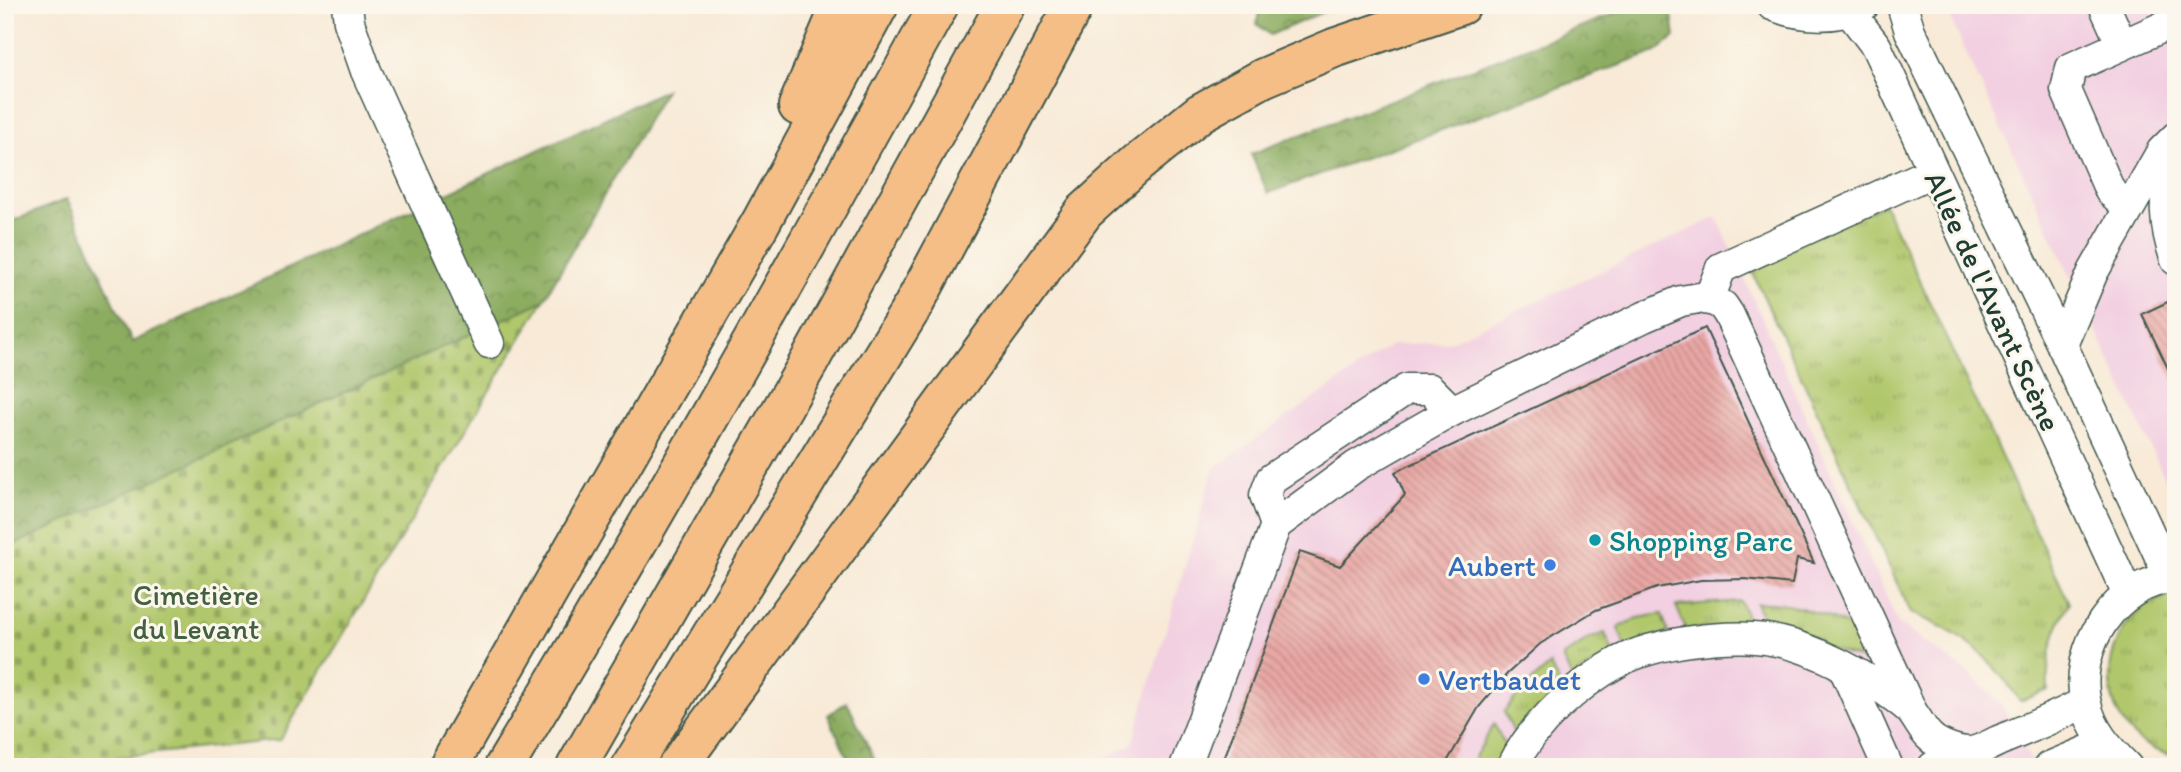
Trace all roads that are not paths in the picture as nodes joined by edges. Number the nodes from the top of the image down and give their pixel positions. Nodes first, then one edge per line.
1 (347, 5) edge
2 (841, 5) edge
3 (879, 5) edge
4 (939, 5) edge
5 (1005, 5) edge
6 (1074, 5) edge
7 (1461, 5) edge
8 (1772, 5) edge
9 (1902, 5) edge
10 (2105, 5) edge
11 (1857, 9) edge
12 (2176, 21) edge
13 (2122, 45) junction
14 (2176, 137) edge
15 (2176, 163) edge
16 (1932, 172) junction
17 (2129, 208) junction
18 (761, 222) junction
19 (2176, 260) edge
20 (1709, 299) junction
21 (489, 343) dead end
22 (2062, 345) junction
23 (1452, 411) junction
24 (1276, 525) junction
25 (2173, 578) edge
26 (2129, 595) junction
27 (1843, 666) junction
28 (2085, 702) junction
29 (1911, 710) junction
30 (2104, 744) junction
31 (1970, 753) junction
32 (448, 767) edge
33 (505, 767) edge
34 (576, 767) edge
35 (631, 767) edge
36 (677, 767) edge
37 (1185, 767) edge
38 (1512, 767) edge
39 (1888, 767) edge
40 (1933, 767) edge
41 (2049, 767) edge
42 (2127, 767) edge

1 - 21 street
2 - 18 highway
3 - 18 highway
4 - 33 highway
5 - 34 highway
6 - 35 highway
7 - 36 highway
8 - 11 street
9 - 22 street, Allée de l'Avant Scène
10 - 13 street
11 - 16 street, Allée de l'Avant Scène
12 - 13 street
13 - 17 street
14 - 17 street
15 - 19 street
16 - 20 street
16 - 26 street, Allée de l'Avant Scène
17 - 22 street
18 - 32 highway
20 - 23 street
20 - 29 street
22 - 25 street, Allée de l'Avant Scène
23 - 24 street
23 - 24 street
24 - 37 street
25 - 26 street, Allée de l'Avant Scène
26 - 28 street, Allée de l'Avant Scène
27 - 29 street
27 - 38 street
27 - 39 street
28 - 30 street, Allée de l'Avant Scène
28 - 31 street
29 - 31 street
30 - 41 street
30 - 42 street, Allée de l'Avant Scène
31 - 40 street

